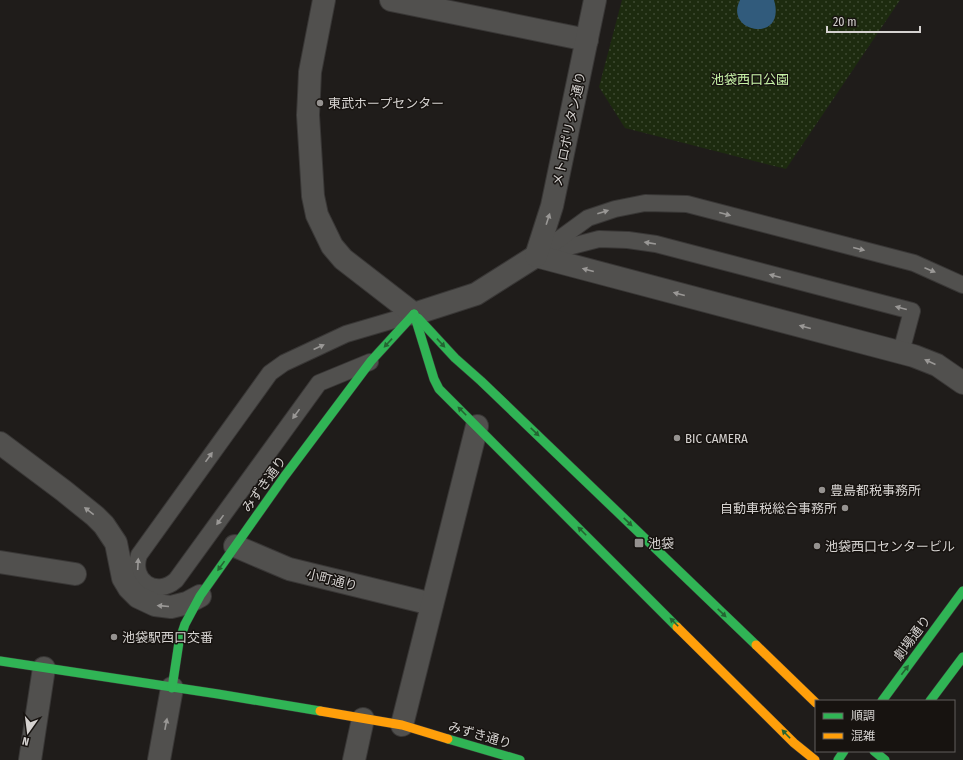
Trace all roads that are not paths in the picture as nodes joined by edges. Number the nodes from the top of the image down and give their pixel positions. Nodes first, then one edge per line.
1 (324, 0) edge
2 (391, 0) edge
3 (595, 0) edge
4 (587, 40) junction
5 (536, 256) junction
6 (963, 285) edge
7 (414, 314) junction
8 (901, 352) junction
9 (371, 361) junction
10 (963, 383) edge
11 (477, 426) junction
12 (3, 449) edge
13 (236, 546) junction
14 (0, 562) edge
15 (75, 574) dead end
16 (963, 592) edge
17 (200, 596) junction
18 (432, 604) junction
19 (963, 657) edge
20 (0, 661) edge
21 (44, 668) junction
22 (172, 688) junction
23 (883, 700) edge
24 (931, 700) edge
25 (815, 702) edge
26 (363, 719) junction
27 (402, 725) junction
28 (876, 752) edge
29 (888, 758) edge
30 (30, 760) edge
31 (159, 760) edge
32 (354, 760) edge
33 (520, 760) edge
34 (815, 760) edge

1 - 7 street
2 - 4 street
3 - 4 street, メトロポリタン通り
5 -> 4 street, メトロポリタン通り
5 -> 6 lane
5 - 7 street
8 -> 5 street
8 -> 5 lane
7 -> 9 street, みずき通り
9 -> 7 lane
11 -> 7 street
7 -> 25 street
10 -> 8 street
9 - 13 street, みずき通り
11 - 18 street
34 -> 11 street
17 -> 12 street
13 -> 17 street, みずき通り
13 - 18 street, 小町通り
14 - 15 street
23 -> 16 street, 劇場通り
17 - 22 street, みずき通り
18 - 27 street
19 - 24 street
20 - 21 street, みずき通り
21 - 22 street, みずき通り
21 - 30 street
22 - 26 street, みずき通り
31 -> 22 street
26 - 27 street, みずき通り
26 - 32 street
27 - 33 street, みずき通り
28 - 29 street

